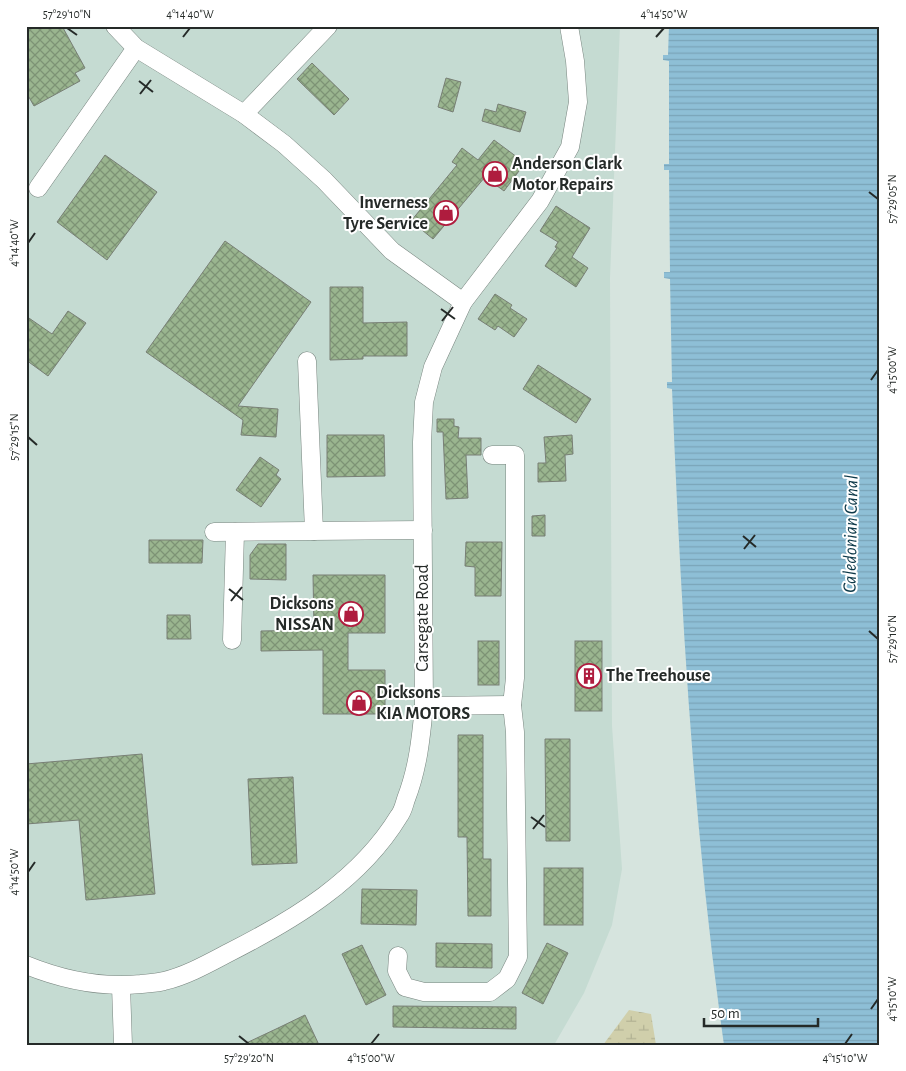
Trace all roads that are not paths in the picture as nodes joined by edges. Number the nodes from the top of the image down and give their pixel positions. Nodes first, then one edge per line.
1 (115, 26) edge
2 (328, 26) edge
3 (568, 26) edge
4 (136, 48) junction
5 (244, 114) junction
6 (38, 188) dead end
7 (463, 302) junction
8 (307, 361) dead end
9 (492, 455) dead end
10 (423, 530) junction
11 (314, 531) junction
12 (214, 532) dead end
13 (235, 532) junction
14 (232, 640) dead end
15 (512, 704) junction
16 (424, 706) junction
17 (398, 956) dead end
18 (26, 966) edge
19 (121, 986) junction
20 (123, 1045) edge

1 - 4 street
2 - 5 street
3 - 7 street, Carsegate Road
4 - 5 street
4 - 6 street
5 - 7 street
7 - 10 street, Carsegate Road
8 - 11 street
9 - 15 street
10 - 11 street
10 - 16 street, Carsegate Road
11 - 13 street
12 - 13 street
13 - 14 street
15 - 16 street
15 - 17 street
16 - 19 street, Carsegate Road
18 - 19 street, Carsegate Road
19 - 20 street

